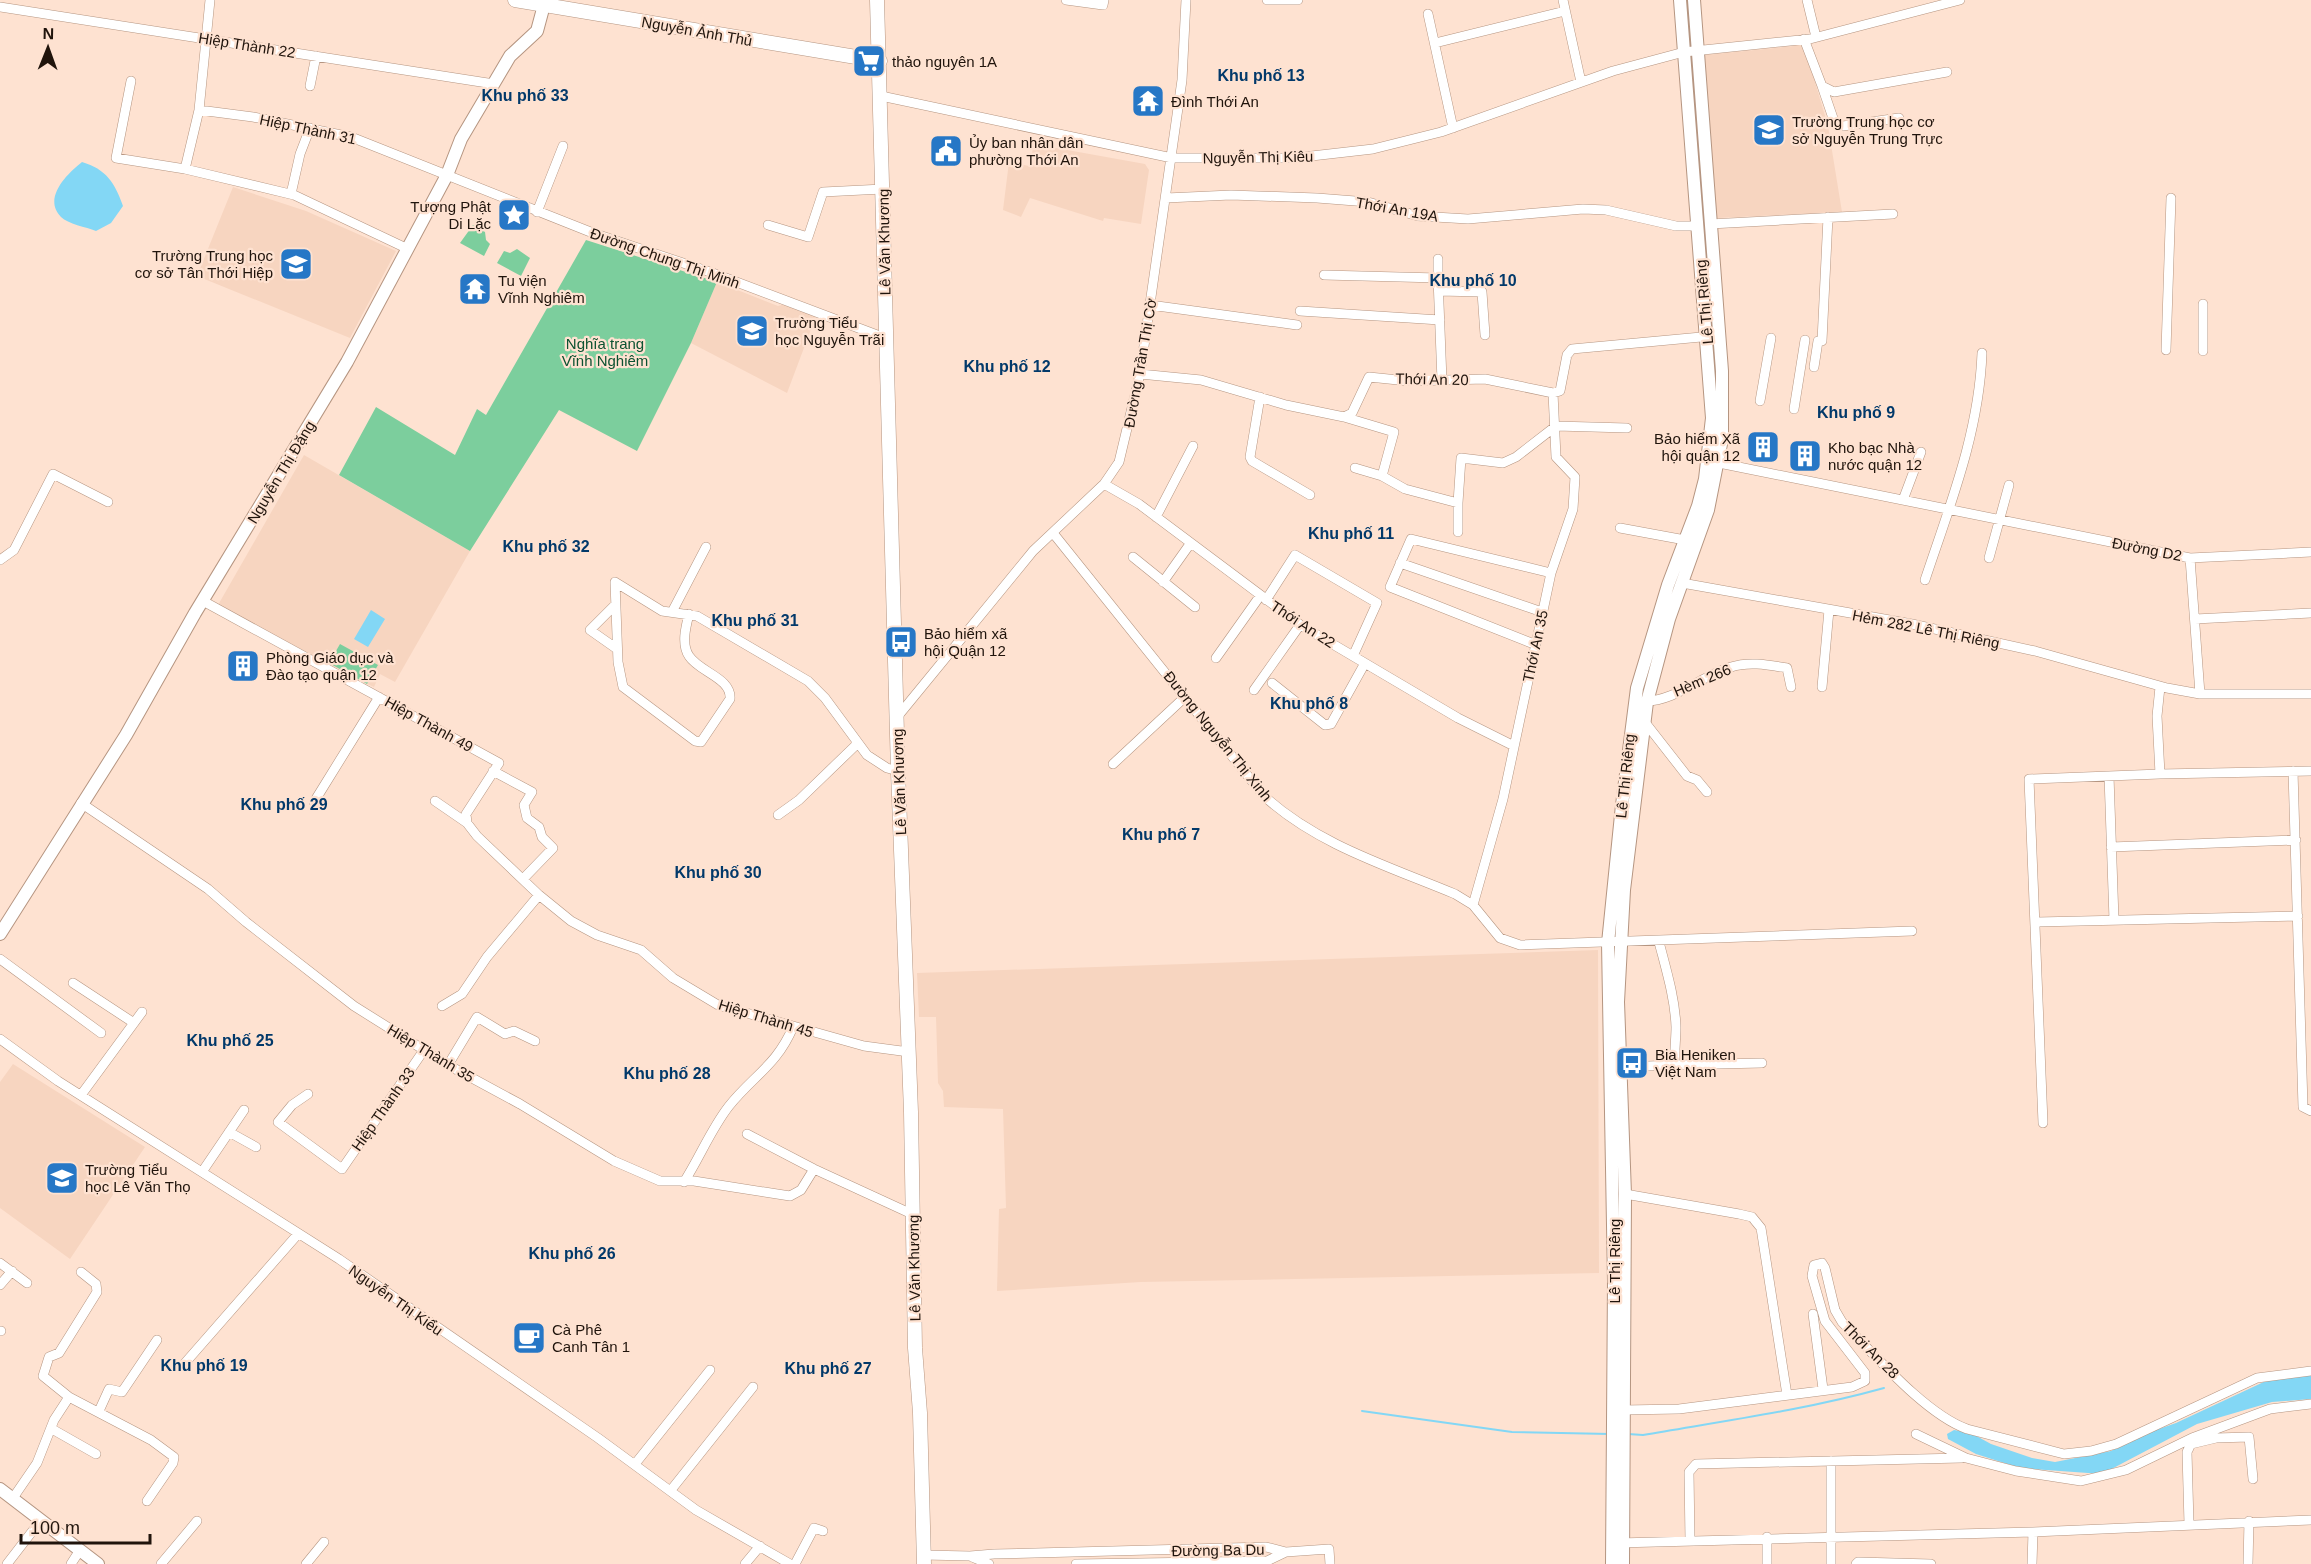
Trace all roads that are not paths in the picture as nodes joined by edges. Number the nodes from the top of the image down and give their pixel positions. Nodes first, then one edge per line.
1 (210, 0) edge
2 (515, 0) edge
3 (877, 0) edge
4 (1066, 0) edge
5 (1104, 0) edge
6 (1186, 0) edge
7 (1267, 0) edge
8 (1298, 0) edge
9 (1563, 0) edge
10 (1680, 0) edge
11 (1694, 0) edge
12 (1807, 0) edge
13 (1956, 0) edge
14 (545, 2) edge
15 (0, 7) edge
16 (1565, 11) junction
17 (1428, 14) dead end
18 (1816, 37) junction
19 (205, 38) junction
20 (1804, 39) junction
21 (1435, 43) junction
22 (1698, 50) junction
23 (1684, 52) junction
24 (316, 56) junction
25 (880, 61) junction
26 (1947, 72) dead end
27 (131, 81) dead end
28 (1581, 82) junction
29 (494, 84) junction
30 (310, 86) dead end
31 (1822, 86) junction
32 (881, 96) junction
33 (199, 110) junction
34 (1899, 118) dead end
35 (310, 128) junction
36 (1453, 128) junction
37 (563, 146) dead end
38 (1172, 158) junction
39 (184, 169) junction
40 (447, 175) junction
41 (883, 189) junction
42 (291, 194) junction
43 (1166, 198) junction
44 (2170, 198) dead end
45 (537, 212) junction
46 (1893, 214) dead end
47 (1828, 217) junction
48 (768, 225) dead end
49 (1704, 225) junction
50 (406, 248) junction
51 (1438, 259) dead end
52 (1324, 275) dead end
53 (1438, 278) junction
54 (1439, 291) junction
55 (2204, 304) dead end
56 (1150, 305) junction
57 (1300, 310) dead end
58 (1440, 320) junction
59 (1297, 325) dead end
60 (1485, 335) dead end
61 (1713, 335) junction
62 (885, 338) junction
63 (1771, 338) dead end
64 (1805, 340) dead end
65 (2166, 350) dead end
66 (2204, 351) dead end
67 (1982, 353) dead end
68 (1814, 367) dead end
69 (1140, 374) junction
70 (1442, 381) junction
71 (1552, 393) junction
72 (1260, 397) junction
73 (1760, 401) dead end
74 (1794, 409) dead end
75 (1344, 417) junction
76 (1556, 426) junction
77 (1627, 428) dead end
78 (1193, 446) dead end
79 (1921, 452) dead end
80 (1719, 463) junction
81 (1355, 468) dead end
82 (1382, 476) junction
83 (1104, 484) junction
84 (2009, 485) dead end
85 (1310, 495) dead end
86 (1903, 500) junction
87 (108, 502) dead end
88 (1458, 503) junction
89 (1949, 510) junction
90 (1156, 517) junction
91 (2000, 520) junction
92 (1620, 528) dead end
93 (1458, 532) dead end
94 (1053, 533) junction
95 (1685, 540) junction
96 (1190, 543) junction
97 (706, 547) dead end
98 (2311, 552) edge
99 (1133, 557) dead end
100 (1989, 558) dead end
101 (2190, 558) junction
102 (0, 560) edge
103 (1400, 563) junction
104 (1551, 573) junction
105 (1925, 580) dead end
106 (1163, 582) junction
107 (1682, 583) junction
108 (1263, 598) junction
109 (203, 601) junction
110 (615, 605) junction
111 (1195, 607) dead end
112 (1829, 610) junction
113 (672, 612) junction
114 (1542, 612) junction
115 (2311, 613) edge
116 (689, 614) junction
117 (2195, 619) junction
118 (1300, 625) junction
119 (1534, 644) junction
120 (617, 649) junction
121 (1353, 656) junction
122 (1216, 657) dead end
123 (1365, 663) junction
124 (1272, 683) dead end
125 (1791, 687) dead end
126 (1822, 687) dead end
127 (2164, 687) junction
128 (1254, 690) dead end
129 (2200, 694) junction
130 (2311, 694) edge
131 (379, 697) junction
132 (1185, 697) junction
133 (1641, 701) junction
134 (898, 716) junction
135 (1644, 721) junction
136 (857, 744) junction
137 (1514, 746) junction
138 (1113, 764) dead end
139 (493, 771) junction
140 (898, 771) junction
141 (2293, 771) junction
142 (2311, 771) edge
143 (2160, 774) junction
144 (2109, 776) junction
145 (1707, 792) dead end
146 (314, 801) dead end
147 (435, 801) dead end
148 (81, 803) junction
149 (778, 815) dead end
150 (467, 823) junction
151 (2296, 840) junction
152 (2111, 847) junction
153 (523, 879) junction
154 (538, 895) junction
155 (1473, 904) junction
156 (2298, 916) junction
157 (2114, 920) junction
158 (2037, 922) junction
159 (1912, 932) dead end
160 (0, 934) edge
161 (1659, 942) junction
162 (1615, 943) junction
163 (0, 959) edge
164 (73, 982) dead end
165 (441, 1006) dead end
166 (142, 1012) dead end
167 (134, 1023) junction
168 (793, 1027) junction
169 (101, 1034) dead end
170 (0, 1039) edge
171 (535, 1041) dead end
172 (424, 1050) junction
173 (909, 1052) junction
174 (1762, 1063) dead end
175 (448, 1065) junction
176 (1676, 1065) junction
177 (1648, 1066) dead end
178 (308, 1094) dead end
179 (81, 1095) junction
180 (244, 1110) dead end
181 (2311, 1112) edge
182 (2043, 1123) dead end
183 (230, 1132) junction
184 (747, 1134) dead end
185 (256, 1147) dead end
186 (814, 1169) junction
187 (202, 1172) junction
188 (684, 1182) junction
189 (1625, 1194) junction
190 (914, 1215) junction
191 (298, 1234) junction
192 (0, 1263) edge
193 (12, 1271) junction
194 (81, 1272) dead end
195 (27, 1283) dead end
196 (0, 1285) edge
197 (1813, 1314) dead end
198 (157, 1340) dead end
199 (185, 1363) dead end
200 (710, 1370) dead end
201 (2311, 1371) edge
202 (753, 1387) dead end
203 (1822, 1389) junction
204 (1787, 1395) junction
205 (69, 1397) junction
206 (2311, 1404) edge
207 (99, 1410) junction
208 (1621, 1417) junction
209 (52, 1429) junction
210 (1916, 1434) dead end
211 (96, 1454) dead end
212 (1966, 1458) junction
213 (1831, 1461) junction
214 (635, 1464) junction
215 (2253, 1479) dead end
216 (0, 1489) edge
217 (671, 1490) junction
218 (13, 1498) junction
219 (147, 1501) dead end
220 (41, 1520) junction
221 (2311, 1520) edge
222 (197, 1521) dead end
223 (2249, 1521) junction
224 (2189, 1524) junction
225 (823, 1531) dead end
226 (2033, 1532) junction
227 (1832, 1535) junction
228 (1767, 1537) junction
229 (1690, 1541) junction
230 (324, 1542) dead end
231 (1618, 1543) junction
232 (760, 1546) junction
233 (80, 1550) junction
234 (1150, 1551) junction
235 (1286, 1552) junction
236 (970, 1556) junction
237 (924, 1559) edge
238 (1153, 1563) edge
239 (7, 1564) edge
240 (71, 1564) edge
241 (98, 1564) edge
242 (161, 1564) edge
243 (306, 1564) edge
244 (745, 1564) edge
245 (790, 1564) edge
246 (795, 1564) edge
247 (989, 1564) edge
248 (1076, 1564) edge
249 (1330, 1564) edge
250 (1612, 1564) edge
251 (1623, 1564) edge
252 (1767, 1564) edge
253 (1831, 1564) edge
254 (1856, 1564) edge
255 (1931, 1564) edge
256 (2032, 1564) edge
257 (2248, 1564) edge

1 - 19 street
2 - 14 main road, Nguyễn Ảnh Thủ
3 - 25 main road, Lê Văn Khương
4 - 5 street
6 - 38 street, Đường Trần Thị Cờ
7 - 8 street
9 - 16 street
10 - 23 street, Lê Thị Riêng
11 - 22 street, Lê Thị Riêng
12 - 18 street
13 - 18 street, Nguyễn Thị Kiêu
14 - 25 main road, Nguyễn Ảnh Thủ
14 - 29 street, Nguyễn Thị Đặng
15 - 19 street, Hiệp Thành 22
16 - 21 street
16 - 28 street
17 - 21 street
18 - 20 street, Nguyễn Thị Kiêu
19 - 24 street, Hiệp Thành 22
19 - 33 street
20 - 22 street, Nguyễn Thị Kiêu
20 - 31 street
21 - 36 street
22 - 23 street, Nguyễn Thị Kiêu
22 - 49 street, Lê Thị Riêng
23 - 28 street, Nguyễn Thị Kiêu
23 - 49 street, Lê Thị Riêng
24 - 29 street, Hiệp Thành 22
24 - 30 street
25 - 32 main road, Lê Văn Khương
26 - 31 street
27 - 39 street
28 - 36 street, Nguyễn Thị Kiêu
29 - 40 street, Nguyễn Thị Đặng
31 - 34 street
32 - 38 street, Nguyễn Thị Kiêu
32 - 41 main road, Lê Văn Khương
33 - 35 street, Hiệp Thành 31
33 - 39 street
35 - 40 street, Hiệp Thành 31
35 - 42 street
36 - 38 street, Nguyễn Thị Kiêu
37 - 45 street
38 - 43 street, Đường Trần Thị Cờ
39 - 42 street
40 - 45 street, Đường Chung Thị Minh
40 - 50 street, Nguyễn Thị Đặng
41 - 48 street
41 - 62 main road, Lê Văn Khương
42 - 50 street
43 - 49 street, Thới An 19A
43 - 56 street, Đường Trần Thị Cờ
44 - 65 street
45 - 62 street, Đường Chung Thị Minh
46 - 47 street, Thới An 19A
47 - 49 street, Thới An 19A
47 - 68 street
49 - 61 street, Lê Thị Riêng
50 - 109 street, Nguyễn Thị Đặng
51 - 53 street
52 - 53 street
53 - 54 street
54 - 58 street
54 - 60 street
55 - 66 street
56 - 59 street
56 - 69 street, Đường Trần Thị Cờ
57 - 58 street
58 - 70 street
61 - 71 street
61 - 80 street, Lê Thị Riêng
61 - 95 street, Lê Thị Riêng
62 - 134 main road, Lê Văn Khương
63 - 73 street
64 - 74 street
67 - 89 street
69 - 72 street
69 - 83 street, Đường Trần Thị Cờ
70 - 71 street, Thới An 20
70 - 75 street, Thới An 20
71 - 76 street, Thới An 35
72 - 75 street
72 - 85 street
75 - 82 street
76 - 77 street
76 - 88 street
76 - 104 street, Thới An 35
78 - 90 street
79 - 86 street
80 - 86 street, Đường D2
80 - 107 street, Lê Thị Riêng
81 - 82 street
82 - 88 street
83 - 90 street, Thới An 22
83 - 94 street, Đường Trần Thị Cờ
84 - 91 street
86 - 89 street, Đường D2
87 - 102 street
88 - 93 street
89 - 91 street, Đường D2
89 - 105 street
90 - 96 street, Thới An 22
91 - 100 street
91 - 101 street, Đường D2
92 - 95 street
94 - 132 street, Đường Nguyễn Thị Xinh
94 - 134 street, Đường Trần Thị Cờ
95 - 133 street, Lê Thị Riêng
96 - 106 street
96 - 108 street, Thới An 22
97 - 113 street
98 - 101 street, Đường D2
99 - 106 street
101 - 117 street
103 - 104 street
103 - 114 street
103 - 119 street
104 - 114 street, Thới An 35
106 - 111 street
107 - 112 street, Hẻm 282 Lê Thị Riêng
107 - 133 street, Lê Thị Riêng
108 - 118 street, Thới An 22
108 - 121 street
108 - 122 street
109 - 131 street, Hiệp Thành 49
109 - 148 street, Nguyễn Thị Đặng
110 - 113 street
110 - 120 street
110 - 120 street
112 - 126 street
112 - 127 street, Hẻm 282 Lê Thị Riêng
113 - 116 street
114 - 119 street, Thới An 35
115 - 117 street
116 - 120 street
116 - 136 street
117 - 129 street
118 - 121 street, Thới An 22
118 - 128 street
119 - 137 street, Thới An 35
121 - 123 street, Thới An 22
123 - 124 street
123 - 137 street, Thới An 22
125 - 133 street, Hèm 266
127 - 129 street, Hẻm 282 Lê Thị Riêng
127 - 143 street
129 - 130 street, Hẻm 282 Lê Thị Riêng
131 - 139 street, Hiệp Thành 49
131 - 146 street
132 - 138 street
132 - 155 street, Đường Nguyễn Thị Xinh
133 - 135 street, Lê Thị Riêng
133 - 162 street, Lê Thị Riêng
134 - 140 main road, Lê Văn Khương
135 - 145 street
135 - 162 street, Lê Thị Riêng
136 - 140 street
136 - 149 street
137 - 155 street, Thới An 35
139 - 150 street
139 - 153 street
140 - 173 main road, Lê Văn Khương
141 - 142 street
141 - 143 street
141 - 151 street
143 - 144 street
144 - 152 street
144 - 158 street
147 - 150 street, Hiệp Thành 45
148 - 160 street, Nguyễn Thị Đặng
148 - 172 street, Hiệp Thành 35
150 - 153 street, Hiệp Thành 45
151 - 152 street
151 - 156 street
152 - 157 street
153 - 154 street, Hiệp Thành 45
154 - 165 street
154 - 168 street, Hiệp Thành 45
155 - 162 street, Đường Nguyễn Thị Xinh
156 - 157 street
156 - 181 street
157 - 158 street
158 - 182 street
159 - 161 street, Đường Nguyễn Thị Xinh
161 - 162 street, Đường Nguyễn Thị Xinh
161 - 176 street
162 - 189 street, Lê Thị Riêng
162 - 208 street, Lê Thị Riêng
163 - 169 street
164 - 167 street
166 - 167 street
167 - 179 street
168 - 173 street, Hiệp Thành 45
168 - 188 street
170 - 179 street, Nguyễn Thị Kiểu
171 - 175 street
172 - 175 street, Hiệp Thành 35
172 - 178 street, Hiệp Thành 33
173 - 190 main road, Lê Văn Khương
174 - 176 street
175 - 188 street, Hiệp Thành 35
176 - 177 street
179 - 187 street, Nguyễn Thị Kiểu
180 - 183 street
183 - 185 street
183 - 187 street
184 - 186 street
186 - 188 street, Hiệp Thành 35
186 - 190 street
187 - 191 street, Nguyễn Thị Kiểu
189 - 204 street
189 - 208 street, Lê Thị Riêng
190 - 237 main road, Lê Văn Khương
191 - 199 street
191 - 214 street, Nguyễn Thị Kiểu
192 - 193 street
193 - 195 street
193 - 196 street
194 - 205 street
197 - 203 street
198 - 207 street
200 - 214 street
201 - 203 street, Thới An 28
202 - 217 street
203 - 204 street, Thới An 28
204 - 208 street, Thới An 28
205 - 207 street
205 - 209 street
206 - 212 street
207 - 219 street
208 - 231 street, Lê Thị Riêng
209 - 211 street
209 - 218 street
210 - 212 street
212 - 213 street
213 - 227 street
213 - 229 street
214 - 217 street, Nguyễn Thị Kiểu
215 - 224 street
216 - 218 street
217 - 232 street, Nguyễn Thị Kiểu
218 - 220 street
220 - 233 street
220 - 239 street
221 - 223 street
222 - 242 street
223 - 224 street
223 - 257 street
224 - 226 street
225 - 246 street
226 - 227 street
226 - 256 street
227 - 228 street
227 - 253 street
228 - 229 street
228 - 252 street
229 - 231 street
230 - 243 street
231 - 250 street, Lê Thị Riêng
231 - 251 street, Lê Thị Riêng
232 - 244 street
232 - 245 street, Nguyễn Thị Kiểu
233 - 240 street
233 - 241 street
234 - 235 street, Đường Ba Du
234 - 236 street, Đường Ba Du
234 - 238 street
235 - 238 street, Đường Ba Du
235 - 249 street, Đường Ba Du
236 - 237 street, Đường Ba Du
236 - 247 street, Đường Ba Du
238 - 248 street, Đường Ba Du
254 - 255 street

